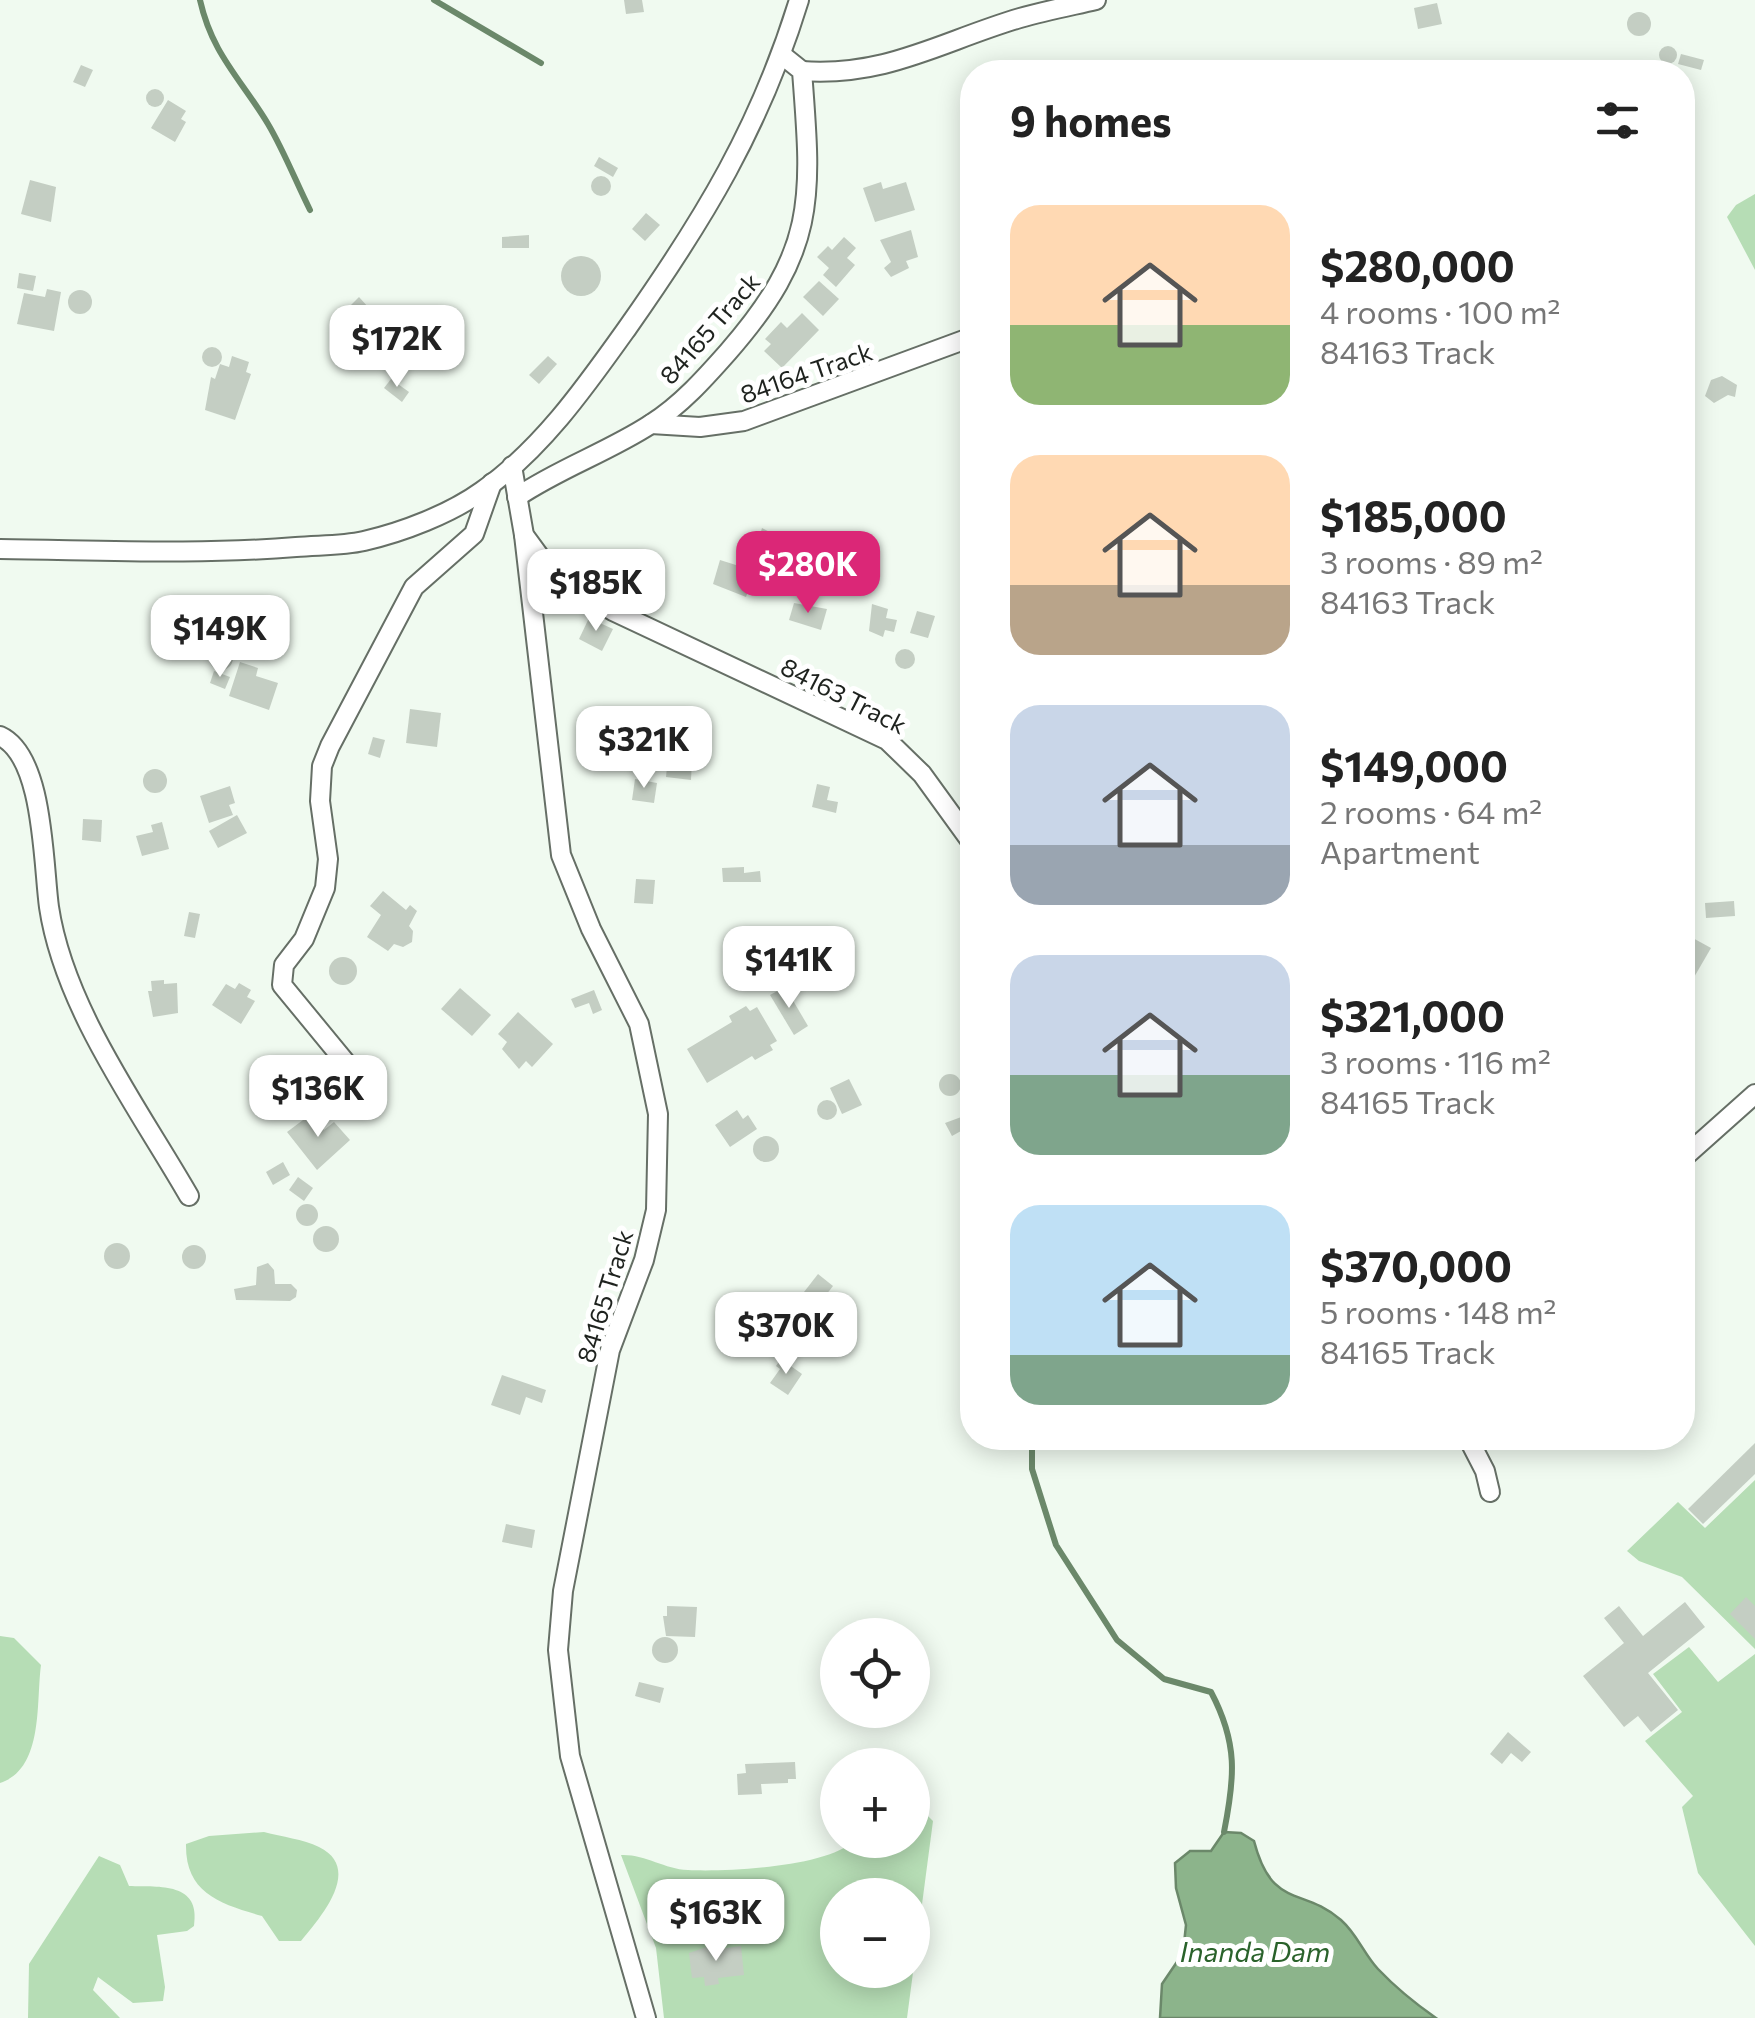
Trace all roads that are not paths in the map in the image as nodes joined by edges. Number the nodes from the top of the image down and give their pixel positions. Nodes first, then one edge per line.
1 (799, 0) edge
2 (1096, 0) edge
3 (782, 55) junction
4 (802, 70) junction
5 (960, 341) edge
6 (651, 424) junction
7 (512, 466) junction
8 (492, 482) junction
9 (518, 497) junction
10 (524, 535) junction
11 (0, 549) edge
12 (0, 736) edge
13 (960, 826) edge
14 (356, 1076) dead end
15 (1755, 1094) edge
16 (1695, 1147) edge
17 (189, 1196) dead end
18 (1474, 1450) edge
19 (1490, 1492) dead end
20 (646, 2018) edge

1 - 3 street
2 - 4 street
3 - 4 street
3 - 7 street
4 - 6 street, 84165 Track
5 - 6 street, 84164 Track
6 - 9 street, 84165 Track
7 - 8 street
7 - 9 street, 84163 Track
8 - 11 street
8 - 14 street
9 - 10 street, 84163 Track
10 - 13 street, 84163 Track
10 - 20 street, 84165 Track
12 - 17 street
15 - 16 street
18 - 19 street

